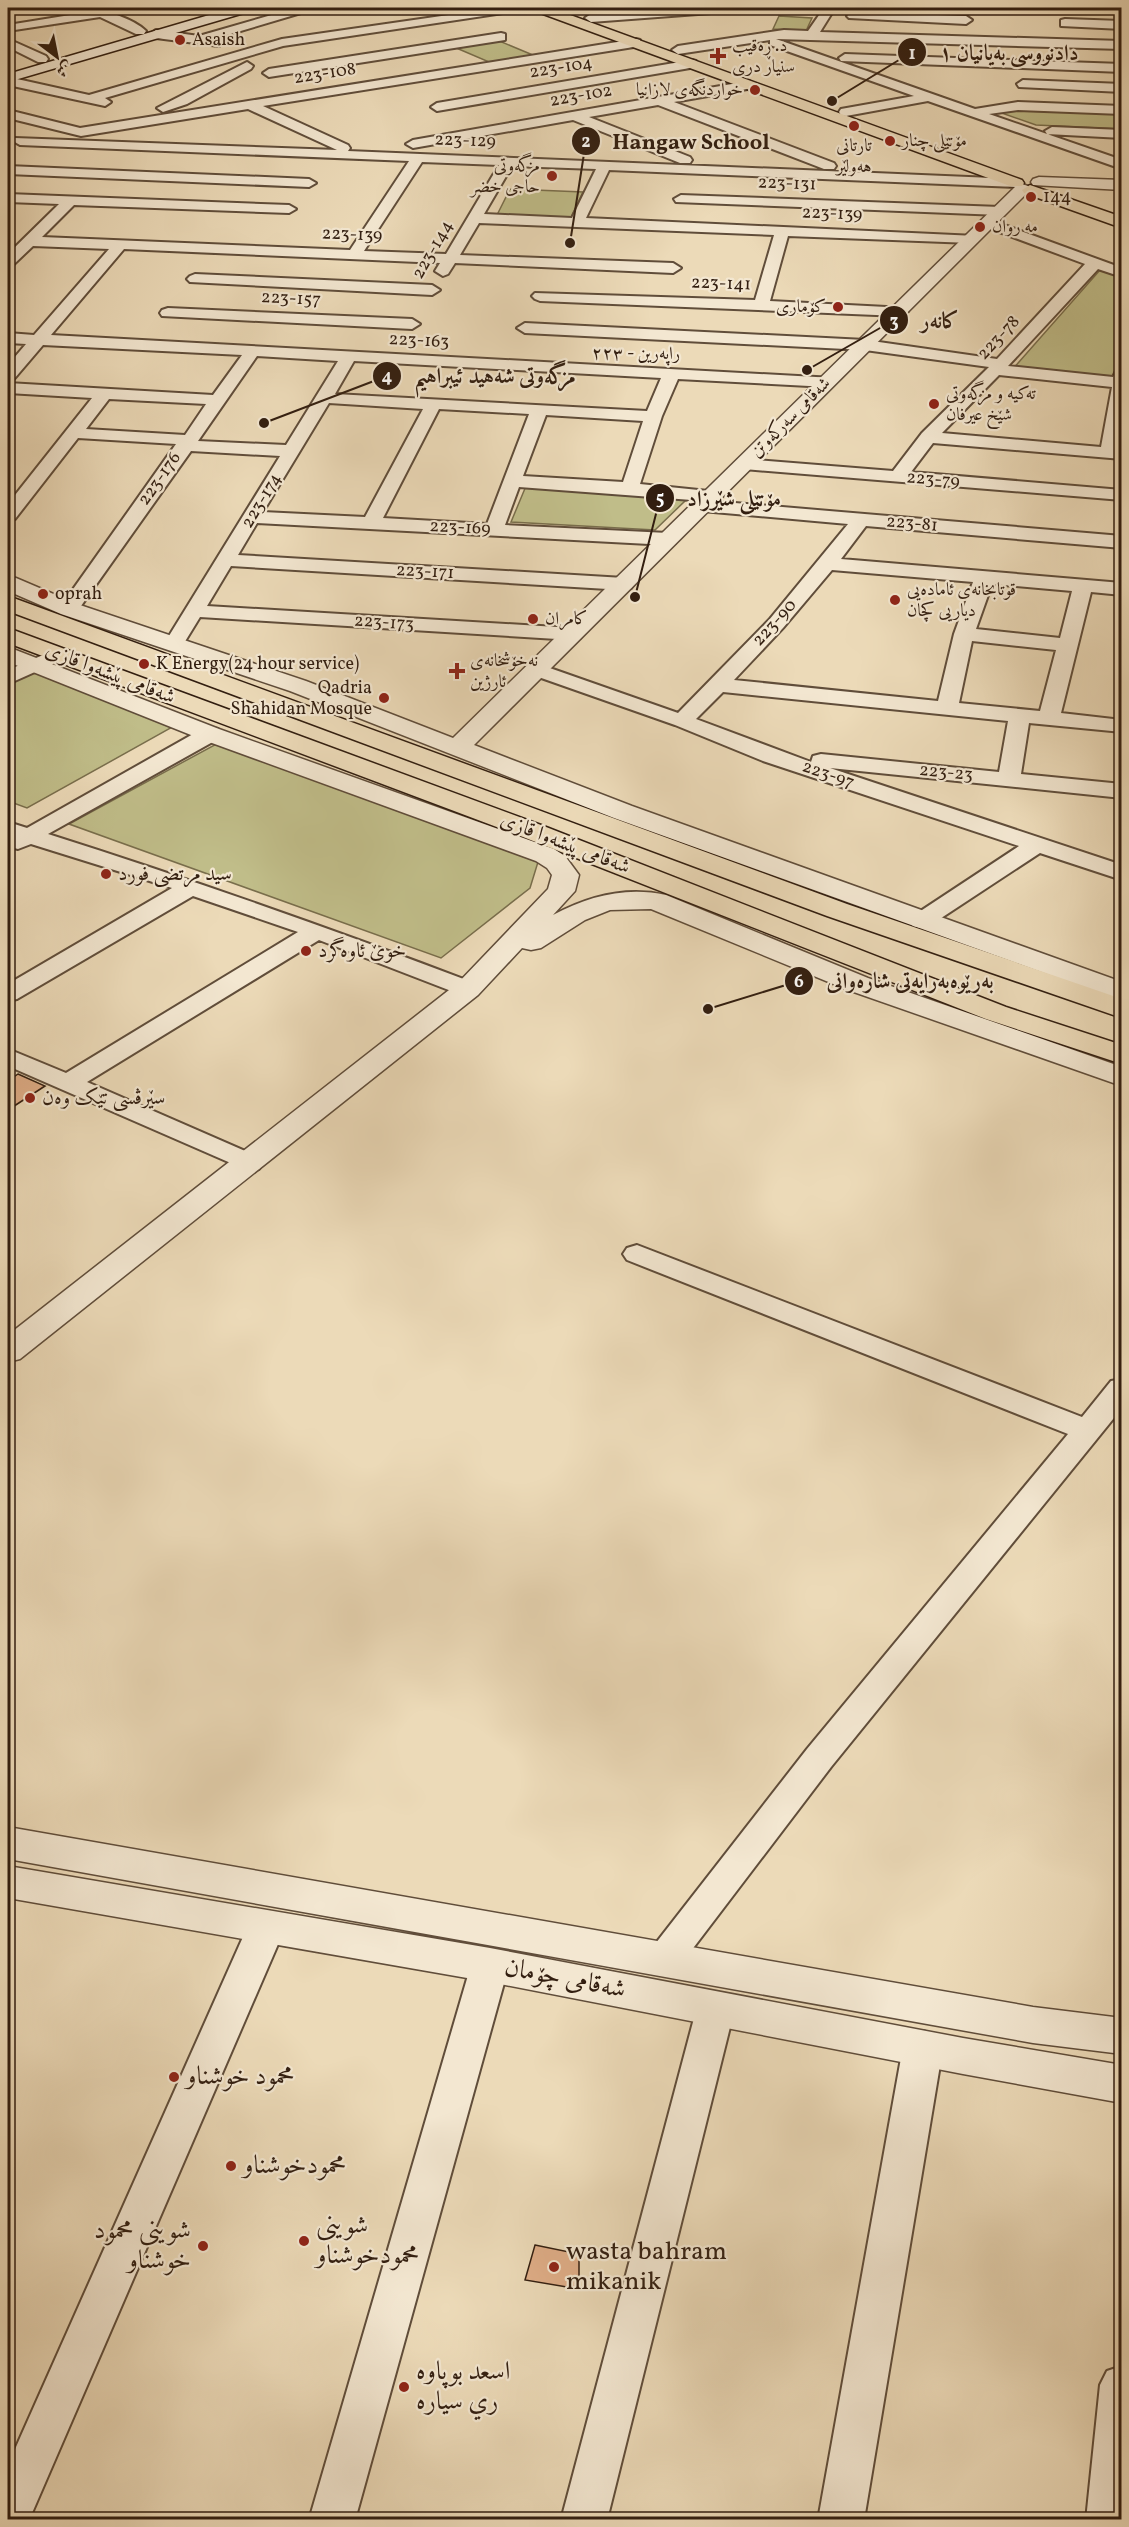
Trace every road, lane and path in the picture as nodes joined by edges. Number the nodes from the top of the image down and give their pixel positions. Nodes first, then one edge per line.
1 (219, 8) edge
2 (246, 8) edge
3 (307, 8) edge
4 (518, 8) edge
5 (540, 8) edge
6 (563, 8) edge
7 (738, 8) edge
8 (1068, 8) edge
9 (101, 10) edge
10 (455, 12) edge
11 (827, 12) edge
12 (907, 13) edge
13 (361, 18) dead end
14 (476, 23) junction
15 (1065, 23) junction
16 (596, 24) junction
17 (1122, 25) edge
18 (8, 28) edge
19 (140, 31) junction
20 (982, 31) junction
21 (156, 34) junction
22 (812, 35) junction
23 (758, 37) junction
24 (201, 39) junction
25 (8, 43) edge
26 (282, 43) junction
27 (636, 43) junction
28 (1067, 44) junction
29 (1103, 44) junction
30 (1122, 45) edge
31 (445, 46) junction
32 (261, 47) junction
33 (531, 49) dead end
34 (678, 50) junction
35 (237, 56) junction
36 (552, 57) junction
37 (816, 57) junction
38 (42, 59) junction
39 (253, 63) junction
40 (692, 64) junction
41 (1021, 64) junction
42 (493, 66) junction
43 (1100, 67) junction
44 (1122, 68) edge
45 (8, 70) edge
46 (269, 73) junction
47 (8, 79) edge
48 (384, 83) junction
49 (1023, 84) junction
50 (749, 85) junction
51 (1122, 88) edge
52 (405, 93) dead end
53 (930, 97) junction
54 (290, 98) junction
55 (88, 99) junction
56 (660, 100) junction
57 (118, 105) dead end
58 (250, 105) junction
59 (1018, 106) junction
60 (1122, 110) edge
61 (846, 112) junction
62 (973, 112) junction
63 (8, 114) edge
64 (572, 116) junction
65 (75, 130) junction
66 (489, 130) junction
67 (1025, 130) junction
68 (305, 131) junction
69 (282, 134) dead end
70 (1122, 134) edge
71 (259, 138) dead end
72 (511, 139) dead end
73 (14, 142) edge
74 (191, 148) junction
75 (532, 149) dead end
76 (416, 151) junction
77 (331, 154) junction
78 (358, 155) junction
79 (1101, 158) junction
80 (1122, 158) edge
81 (508, 161) junction
82 (563, 163) junction
83 (605, 165) junction
84 (1122, 165) edge
85 (8, 170) edge
86 (850, 174) junction
87 (690, 181) junction
88 (309, 183) junction
89 (1031, 185) junction
90 (1122, 185) edge
91 (8, 198) edge
92 (71, 200) junction
93 (289, 209) junction
94 (1122, 213) edge
95 (994, 217) junction
96 (474, 218) junction
97 (577, 222) junction
98 (1122, 223) edge
99 (682, 230) junction
100 (783, 231) junction
101 (971, 239) junction
102 (29, 241) junction
103 (120, 245) junction
104 (218, 249) junction
105 (262, 251) junction
106 (354, 255) junction
107 (450, 259) junction
108 (8, 262) edge
109 (1095, 263) junction
110 (1122, 273) edge
111 (669, 279) junction
112 (188, 287) junction
113 (432, 290) junction
114 (540, 296) junction
115 (761, 305) junction
116 (900, 310) junction
117 (168, 313) junction
118 (412, 324) junction
119 (8, 338) edge
120 (38, 340) junction
121 (143, 345) junction
122 (865, 345) junction
123 (253, 351) junction
124 (349, 356) junction
125 (392, 359) junction
126 (508, 365) junction
127 (998, 367) junction
128 (672, 374) junction
129 (8, 375) edge
130 (1120, 379) edge
131 (828, 381) junction
132 (8, 388) edge
133 (105, 393) junction
134 (323, 398) junction
135 (217, 400) junction
136 (433, 405) junction
137 (539, 411) junction
138 (653, 416) junction
139 (73, 433) junction
140 (928, 437) junction
141 (186, 442) junction
142 (292, 451) junction
143 (1115, 453) edge
144 (744, 464) junction
145 (898, 477) junction
146 (513, 481) junction
147 (630, 488) junction
148 (1098, 494) junction
149 (1122, 495) edge
150 (707, 501) junction
151 (8, 515) edge
152 (252, 517) junction
153 (861, 520) junction
154 (371, 523) junction
155 (494, 530) junction
156 (668, 539) junction
157 (1089, 539) junction
158 (1122, 542) edge
159 (226, 560) junction
160 (829, 564) junction
161 (984, 578) junction
162 (624, 584) junction
163 (1083, 586) junction
164 (8, 589) edge
165 (1122, 590) edge
166 (69, 609) junction
167 (195, 611) junction
168 (573, 634) junction
169 (964, 634) junction
170 (8, 635) edge
171 (174, 645) junction
172 (1068, 645) junction
173 (8, 654) edge
174 (46, 660) junction
175 (537, 670) junction
176 (8, 678) edge
177 (718, 686) junction
178 (322, 696) junction
179 (155, 702) junction
180 (947, 708) junction
181 (292, 709) junction
182 (1020, 716) junction
183 (1049, 718) junction
184 (682, 721) junction
185 (1122, 726) edge
186 (210, 734) junction
187 (457, 748) junction
188 (771, 756) junction
189 (1009, 779) junction
190 (1122, 791) edge
191 (435, 805) junction
192 (18, 833) edge
193 (659, 834) junction
194 (1037, 845) junction
195 (8, 848) edge
196 (1122, 873) edge
197 (191, 888) junction
198 (700, 896) junction
199 (669, 906) junction
200 (921, 921) junction
201 (317, 932) junction
202 (950, 949) junction
203 (878, 968) junction
204 (473, 984) junction
205 (1122, 992) edge
206 (8, 994) edge
207 (1122, 1009) edge
208 (1122, 1026) edge
209 (1122, 1048) edge
210 (1122, 1054) edge
211 (8, 1057) edge
212 (1122, 1077) edge
213 (68, 1083) junction
214 (249, 1163) junction
215 (637, 1254) dead end
216 (8, 1352) edge
217 (1122, 1388) edge
218 (1088, 1430) junction
219 (8, 1843) edge
220 (8, 1882) edge
221 (266, 1928) junction
222 (665, 1958) junction
223 (490, 1965) junction
224 (716, 2007) junction
225 (1122, 2036) edge
226 (923, 2048) junction
227 (1122, 2084) edge
228 (1122, 2385) edge
229 (8, 2515) edge
230 (332, 2520) edge
231 (584, 2520) edge
232 (842, 2520) edge
233 (1109, 2520) edge

1 - 19 street
2 - 21 street
3 - 24 street
4 - 14 street
5 - 16 main road
6 - 16 main road
7 - 16 street
8 - 15 street
9 - 18 street
9 - 19 street
10 - 14 street
10 - 26 street
11 - 12 street
11 - 22 street
12 - 20 street
13 - 26 street
14 - 31 street
15 - 17 street
15 - 28 street
16 - 27 main road
16 - 34 main road
19 - 38 street
20 - 22 street
20 - 28 street
21 - 24 street
21 - 47 street
22 - 23 street
23 - 34 street
23 - 37 street
24 - 32 street
25 - 38 street
26 - 32 street
27 - 36 street, 223-108
27 - 40 main road
28 - 29 street
29 - 30 street
29 - 43 street
31 - 42 street
31 - 46 street
32 - 35 street
33 - 36 street
34 - 61 main road
35 - 39 street
35 - 55 street
36 - 42 street, 223-108
37 - 41 street
37 - 53 street
38 - 45 street
39 - 46 street
39 - 65 street
40 - 50 main road
40 - 66 street, 223-104
41 - 43 street
41 - 49 street
42 - 48 street, 223-108
43 - 44 street
46 - 54 street
47 - 55 street
48 - 52 street
48 - 54 street, 223-108
49 - 51 street
49 - 59 street
50 - 56 street, 223-102
50 - 89 main road
53 - 61 street
53 - 62 street
54 - 58 street, 223-108
55 - 57 street
56 - 64 street, 223-102
56 - 86 street
58 - 65 street, 223-108
58 - 68 street
59 - 60 street
59 - 62 street
61 - 89 main road
62 - 67 street
63 - 65 street
64 - 66 street, 223-102
64 - 87 street
65 - 73 street, 223-108
66 - 72 street
66 - 76 street, 223-102
67 - 70 street
67 - 79 street
68 - 69 street
68 - 78 street
71 - 74 street
73 - 74 street, 223-129
74 - 77 street, 223-129
75 - 82 street
76 - 78 street, 223-129
76 - 81 street, 223-129
76 - 106 street
77 - 78 street, 223-129
77 - 88 street
79 - 80 street
79 - 84 street
81 - 82 street, 223-129
81 - 96 street, 223-144
82 - 83 street, 223-129
83 - 87 street, 223-129
83 - 97 street
85 - 88 street
86 - 87 street, 223-129
86 - 89 street, 223-129
87 - 95 street, 223-131
87 - 99 street
88 - 93 street
89 - 90 street
89 - 94 main road
89 - 95 street, شەقامی سەرکەوتن
89 - 98 main road
91 - 92 street
92 - 93 street
92 - 102 street
93 - 105 street
95 - 101 street, شەقامی سەرکەوتن
95 - 109 street, 223-131
96 - 97 street, 223-139
96 - 107 street, 223-144
97 - 99 street, 223-139
99 - 100 street, 223-139
100 - 101 street, 223-139
100 - 115 street
101 - 116 street, شەقامی سەرکەوتن
102 - 103 street, 223-139
102 - 108 street
103 - 104 street, 223-139
103 - 120 street
104 - 105 street, 223-139
104 - 112 street
105 - 106 street, 223-139
106 - 107 street, 223-139
107 - 113 street, 223-144
107 - 114 street, 223-139
109 - 110 street, 223-131
109 - 127 street, 223-78
111 - 114 street, 223-141
111 - 114 street, 223-139
111 - 115 street, 223-141
112 - 113 street
112 - 117 street
113 - 118 street, 223-144
114 - 122 street
114 - 126 street
115 - 116 street, 223-141
116 - 122 street, شەقامی سەرکەوتن
117 - 118 street, 223-157
117 - 121 street
118 - 125 street, 223-144
119 - 120 street, 223-163
120 - 121 street, 223-163
120 - 129 street
121 - 123 street, 223-163
122 - 127 street
122 - 131 street, شەقامی سەرکەوتن
123 - 124 street, 223-163
123 - 135 street, 223-176
124 - 125 street, 223-163
124 - 134 street, 223-174
125 - 126 street, 223-163
126 - 128 street, 223-163
127 - 130 street
127 - 140 street, 223-78
128 - 131 street, 223-163
128 - 138 street
130 - 143 street
131 - 144 street, شەقامی سەرکەوتن
132 - 133 street
133 - 135 street
133 - 139 street
134 - 136 street
134 - 142 street, 223-174
135 - 141 street, 223-176
136 - 137 street
136 - 154 street
137 - 138 street
137 - 146 street
138 - 147 street
139 - 141 street
139 - 151 street
140 - 143 street
140 - 145 street, 223-78
141 - 142 street
141 - 166 street, 223-176
142 - 152 street, 223-174
144 - 145 street, 223-79
144 - 150 street, شەقامی سەرکەوتن
145 - 148 street, 223-79
146 - 147 street, 223-81
146 - 155 street
147 - 150 street, 223-81
148 - 149 street, 223-79
148 - 157 street
150 - 153 street, 223-81
150 - 156 street, شەقامی سەرکەوتن
152 - 154 street, 223-169
152 - 159 street, 223-174
153 - 157 street, 223-81
153 - 160 street, 223-90
154 - 155 street, 223-169
155 - 156 street, 223-169
156 - 162 street, شەقامی سەرکەوتن
157 - 158 street, 223-81
159 - 162 street, 223-171
159 - 167 street, 223-174
160 - 161 street
160 - 177 street, 223-90
161 - 163 street
161 - 169 street
162 - 168 street, شەقامی سەرکەوتن
163 - 165 street
163 - 172 street
164 - 166 street
164 - 181 main road, شەقامی پێشەوا قازی
166 - 171 street
167 - 168 street, 223-173
167 - 171 street, 223-174
168 - 175 street, شەقامی سەرکەوتن
169 - 172 street
169 - 180 street
170 - 174 main road, شەقامی پێشەوا قازی
171 - 178 street
172 - 183 street
173 - 174 street
174 - 176 street
174 - 179 main road, شەقامی پێشەوا قازی
175 - 184 street, 223-97
175 - 187 street, شەقامی سەرکەوتن
177 - 180 street
177 - 184 street, 223-90
178 - 181 main road
178 - 187 street
179 - 186 street
179 - 191 main road, شەقامی پێشەوا قازی
180 - 182 street
181 - 193 main road, شەقامی پێشەوا قازی
182 - 183 street
182 - 189 street
183 - 185 street
184 - 188 street, 223-97
186 - 191 street
186 - 192 street
187 - 193 street
188 - 189 street, 223-23
188 - 194 street, 223-97
189 - 190 street, 223-23
191 - 198 main road, شەقامی پێشەوا قازی
191 - 204 street
192 - 195 street
192 - 197 street
193 - 200 street
193 - 202 main road, شەقامی پێشەوا قازی
194 - 196 street, 223-97
194 - 200 street
197 - 201 street
197 - 206 street
198 - 199 main road
198 - 203 main road, شەقامی پێشەوا قازی
199 - 204 street
199 - 212 street
200 - 205 street
201 - 204 street
201 - 213 street
202 - 203 main road
202 - 207 main road, شەقامی پێشەوا قازی
203 - 210 main road, شەقامی پێشەوا قازی
204 - 214 street
208 - 209 main road
211 - 213 street
213 - 214 street
214 - 216 street
215 - 218 street
217 - 218 street
218 - 222 street
219 - 222 street, شەقامی چۆمان
220 - 221 street, شەقامی چۆمان
221 - 223 street, شەقامی چۆمان
221 - 229 street
222 - 225 street, شەقامی چۆمان
223 - 224 street, شەقامی چۆمان
223 - 230 street
224 - 226 street, شەقامی چۆمان
224 - 231 street
226 - 227 street, شەقامی چۆمان
226 - 232 street
228 - 233 street

